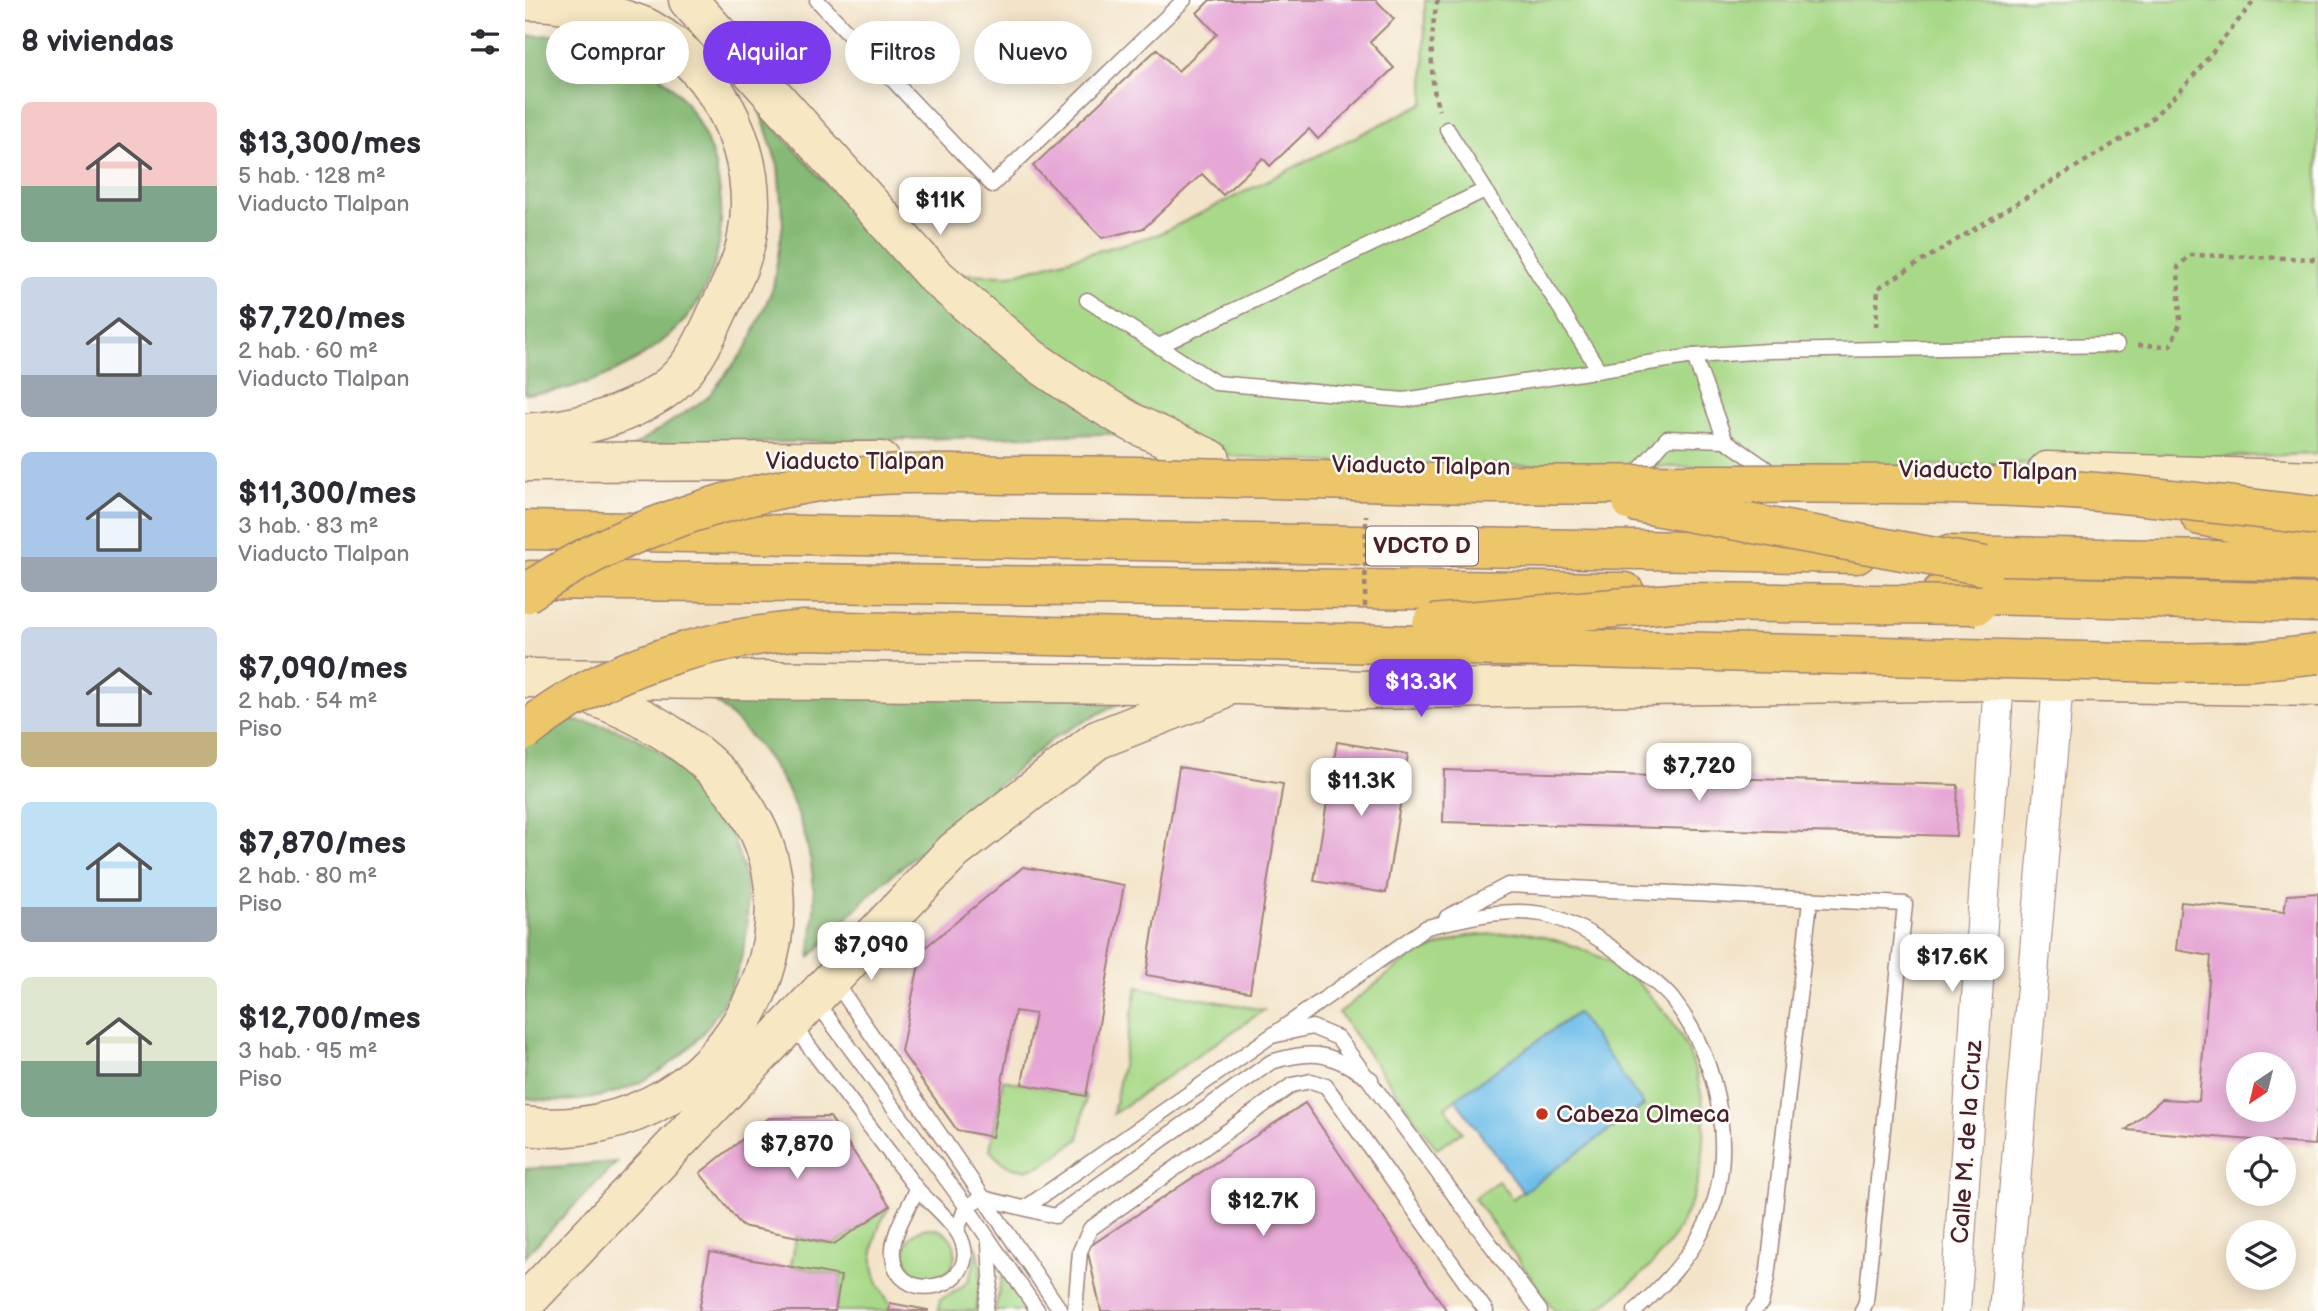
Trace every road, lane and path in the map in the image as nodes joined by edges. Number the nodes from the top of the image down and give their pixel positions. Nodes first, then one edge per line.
1 (688, 0) edge
2 (817, 0) edge
3 (1184, 0) edge
4 (1438, 0) edge
5 (2255, 0) edge
6 (525, 1) edge
7 (601, 6) edge
8 (1447, 129) joint
9 (1485, 190) junction
10 (2318, 259) edge
11 (1087, 300) dead end
12 (2117, 345) joint
13 (1159, 346) junction
14 (1875, 349) junction
15 (1694, 356) junction
16 (1599, 370) junction
17 (525, 433) edge
18 (1725, 440) junction
19 (1210, 459) junction
20 (525, 462) edge
21 (1641, 468) junction
22 (1767, 469) junction
23 (2052, 471) junction
24 (2318, 480) edge
25 (1540, 485) junction
26 (1366, 508) dead end
27 (2318, 516) edge
28 (525, 530) edge
29 (2318, 540) edge
30 (2318, 562) edge
31 (2318, 573) edge
32 (525, 580) edge
33 (525, 594) edge
34 (2318, 603) edge
35 (2318, 610) edge
36 (1364, 614) dead end
37 (1287, 639) junction
38 (2318, 654) edge
39 (525, 678) edge
40 (1999, 681) junction
41 (2058, 684) junction
42 (1239, 685) junction
43 (2318, 687) edge
44 (525, 731) edge
45 (1810, 901) junction
46 (1427, 927) junction
47 (813, 1000) junction
48 (1264, 1038) junction
49 (1371, 1079) junction
50 (525, 1126) edge
51 (917, 1189) junction
52 (983, 1198) junction
53 (966, 1206) junction
54 (1025, 1208) junction
55 (957, 1231) junction
56 (989, 1241) junction
57 (525, 1303) edge
58 (985, 1311) edge
59 (1038, 1311) edge
60 (1061, 1311) edge
61 (1075, 1311) edge
62 (1486, 1311) edge
63 (1540, 1311) edge
64 (1636, 1311) edge
65 (1754, 1311) edge
66 (1862, 1311) edge
67 (1955, 1311) edge
68 (2004, 1311) edge

1 - 19 main road
2 - 3 lane
4 - 8 path
5 - 14 path
6 - 7 main road
7 - 17 main road
8 - 9 lane
9 - 13 lane
9 - 16 lane
10 - 12 path
11 - 13 lane
12 - 14 lane
13 - 16 lane
14 - 15 lane
15 - 16 lane
15 - 18 lane
18 - 21 lane
18 - 22 lane
19 - 20 main road, Viaducto Tlalpan
19 - 21 main road, Viaducto Tlalpan
21 - 22 main road, Viaducto Tlalpan
22 - 23 main road, Viaducto Tlalpan
23 - 24 main road, Viaducto Tlalpan
23 - 29 highway
25 - 27 highway, bridge
25 - 31 highway, bridge
25 - 33 highway, bridge
26 - 36 path, bridge
28 - 30 highway, VDCTO D
32 - 34 highway, VDCTO D
35 - 37 highway, bridge
37 - 38 highway, bridge
37 - 44 highway, bridge
39 - 42 main road
39 - 50 main road
40 - 41 main road
40 - 42 main road
40 - 67 street, Calle M. de la Cruz
41 - 43 main road
41 - 68 street, Calle M. de la Cruz
42 - 47 main road
45 - 46 lane
45 - 65 lane
45 - 66 lane
46 - 48 lane
46 - 64 lane
47 - 51 lane
47 - 52 lane
47 - 53 lane
47 - 57 main road
48 - 49 lane
48 - 54 lane
49 - 54 lane
49 - 63 lane
51 - 55 lane
51 - 55 lane
52 - 53 lane
52 - 54 lane
52 - 60 lane
53 - 55 lane
53 - 56 lane
56 - 58 lane
56 - 59 lane
61 - 62 lane

